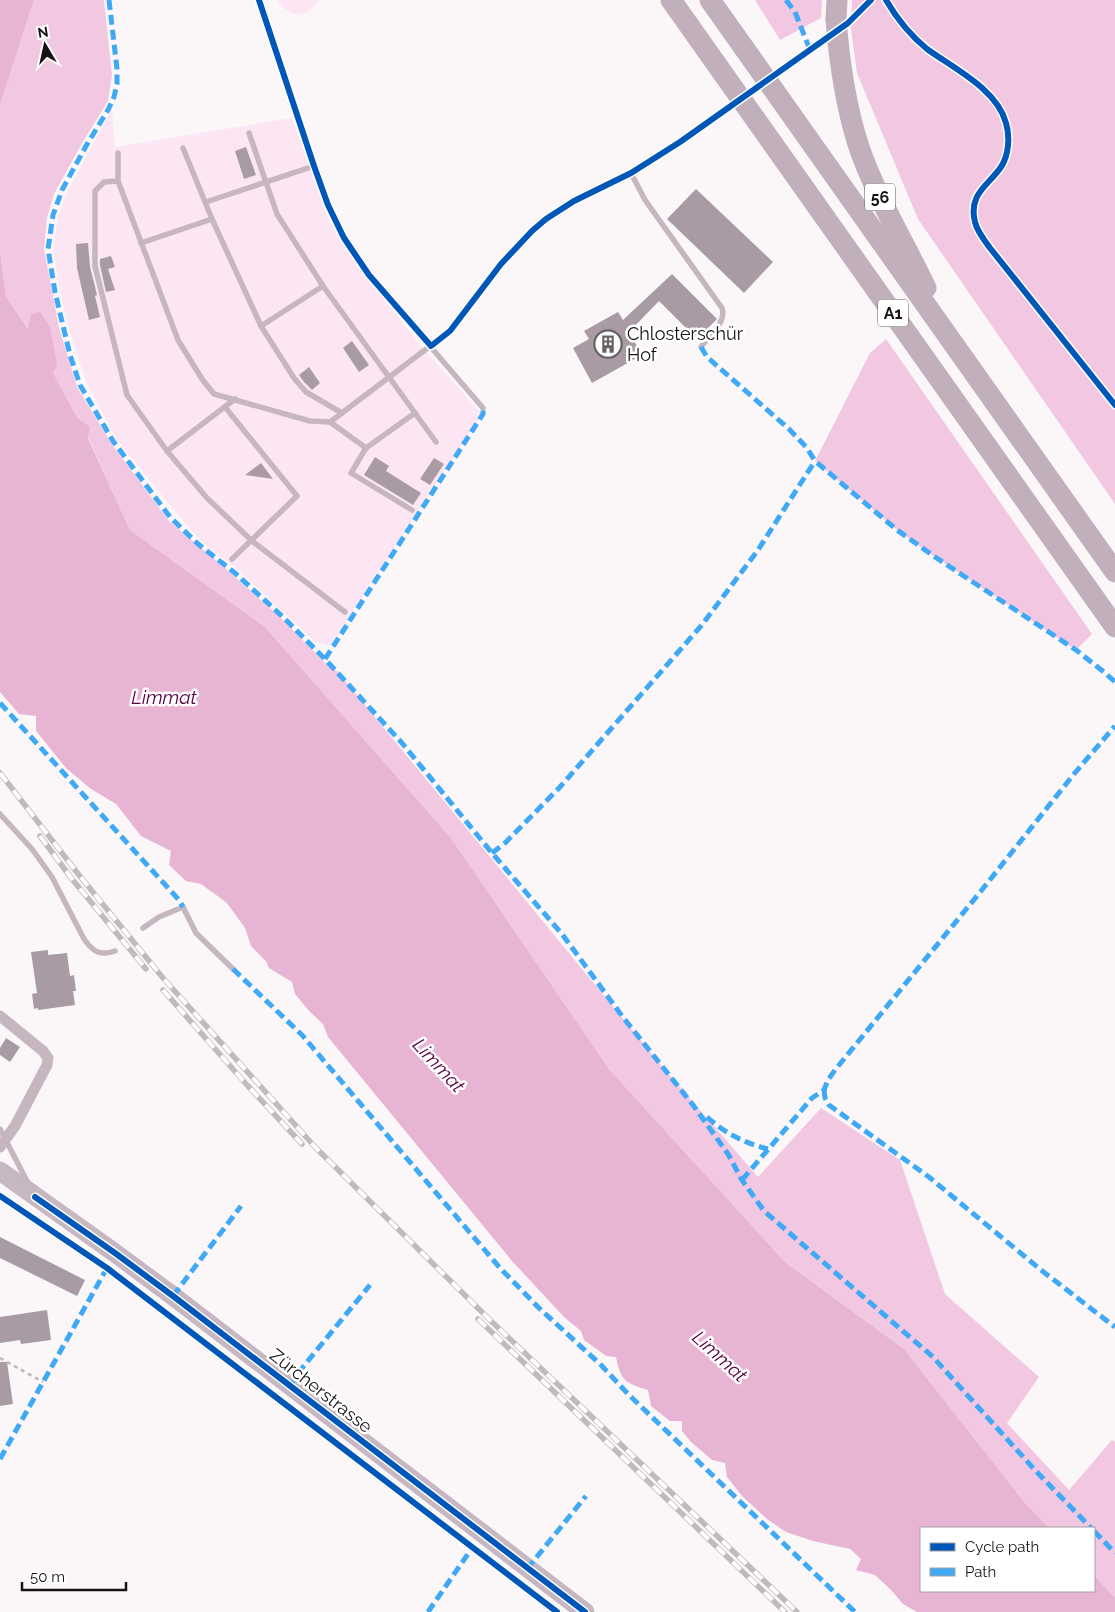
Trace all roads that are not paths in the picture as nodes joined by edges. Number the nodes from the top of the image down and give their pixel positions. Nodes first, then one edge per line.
1 (259, 0) edge
2 (671, 0) edge
3 (710, 0) edge
4 (871, 0) edge
5 (837, 9) edge
6 (783, 70) dead end
7 (724, 111) dead end
8 (248, 133) dead end
9 (183, 148) dead end
10 (118, 154) dead end
11 (314, 166) junction
12 (631, 173) junction
13 (118, 181) junction
14 (266, 182) junction
15 (206, 202) junction
16 (212, 219) junction
17 (141, 243) junction
18 (323, 286) junction
19 (262, 326) junction
20 (952, 342) junction
21 (431, 346) junction
22 (701, 347) dead end
23 (389, 377) junction
24 (235, 399) junction
25 (225, 407) junction
26 (483, 408) dead end
27 (342, 413) junction
28 (415, 413) junction
29 (330, 422) junction
30 (436, 442) dead end
31 (366, 448) junction
32 (166, 451) junction
33 (412, 510) dead end
34 (252, 541) junction
35 (232, 559) dead end
36 (1115, 572) edge
37 (345, 612) dead end
38 (1115, 627) edge
39 (0, 814) edge
40 (143, 928) dead end
41 (115, 951) dead end
42 (233, 969) dead end
43 (0, 1016) edge
44 (2, 1139) edge
45 (0, 1171) edge
46 (35, 1197) junction
47 (585, 1612) edge

1 - 11 lane
2 - 38 highway, A1
3 - 20 highway, A1
4 - 6 lane
5 - 20 highway, 56, bridge
7 - 12 lane
8 - 14 lane
9 - 15 lane
10 - 13 lane
11 - 14 lane
11 - 21 lane
12 - 21 lane
12 - 22 lane
13 - 17 lane
13 - 32 lane
14 - 15 lane
14 - 18 lane
15 - 16 lane
16 - 17 lane
16 - 19 lane
17 - 24 lane
18 - 19 lane
18 - 23 lane
19 - 27 lane
20 - 36 highway, A1
21 - 23 lane
21 - 26 lane
23 - 27 lane
23 - 28 lane
24 - 25 lane
24 - 29 lane
25 - 32 lane
25 - 34 lane
27 - 29 lane
28 - 30 lane
28 - 31 lane
29 - 31 lane
31 - 33 lane
32 - 34 lane
34 - 35 lane
34 - 37 lane
39 - 41 lane
40 - 42 lane
43 - 44 street
44 - 46 lane
45 - 46 main road, Zürcherstrasse
46 - 47 main road, Zürcherstrasse

